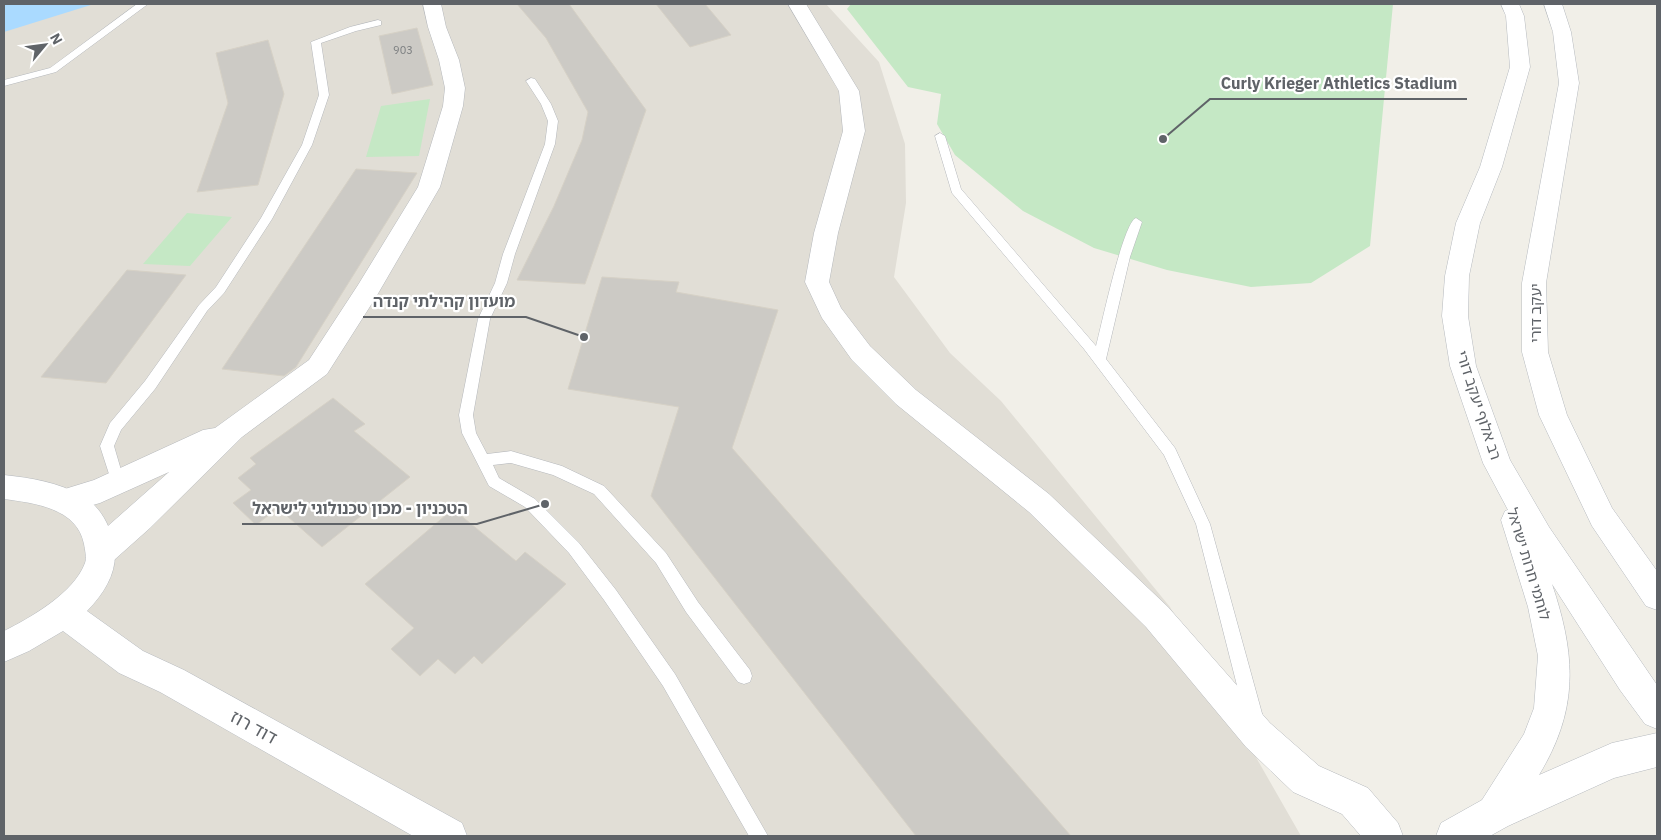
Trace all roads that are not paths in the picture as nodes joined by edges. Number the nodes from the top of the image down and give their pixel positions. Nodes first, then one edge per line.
1 (143, 4) edge
2 (432, 4) edge
3 (797, 4) edge
4 (1510, 4) edge
5 (1553, 4) edge
6 (378, 23) dead end
7 (531, 81) dead end
8 (4, 82) edge
9 (940, 136) dead end
10 (1136, 222) dead end
11 (1099, 360) junction
12 (232, 429) junction
13 (482, 461) junction
14 (1497, 464) junction
15 (114, 470) dead end
16 (4, 487) edge
17 (65, 501) junction
18 (102, 551) junction
19 (1657, 596) edge
20 (63, 612) junction
21 (4, 647) edge
22 (744, 676) dead end
23 (1657, 712) edge
24 (1258, 735) junction
25 (1657, 750) edge
26 (1495, 813) junction
27 (449, 836) edge
28 (759, 836) edge
29 (1385, 836) edge
30 (1454, 836) edge

1 - 8 lane
2 - 12 street
3 - 24 street
4 - 14 street, רב אלוף יעקב דורי
5 - 19 street, יעקב דורי
6 - 15 lane
7 - 13 lane
9 - 11 lane
10 - 11 lane
11 - 24 lane
12 - 17 street
12 - 18 street
13 - 22 lane
13 - 28 lane
14 - 23 street, רב אלוף יעקב דורי
14 - 26 street, לוחמי חרות ישראל
16 - 17 street
17 - 18 street
18 - 20 street
20 - 21 street
20 - 27 street, דוד רוז
24 - 29 street
25 - 26 street
26 - 30 street, לוחמי חרות ישראל

